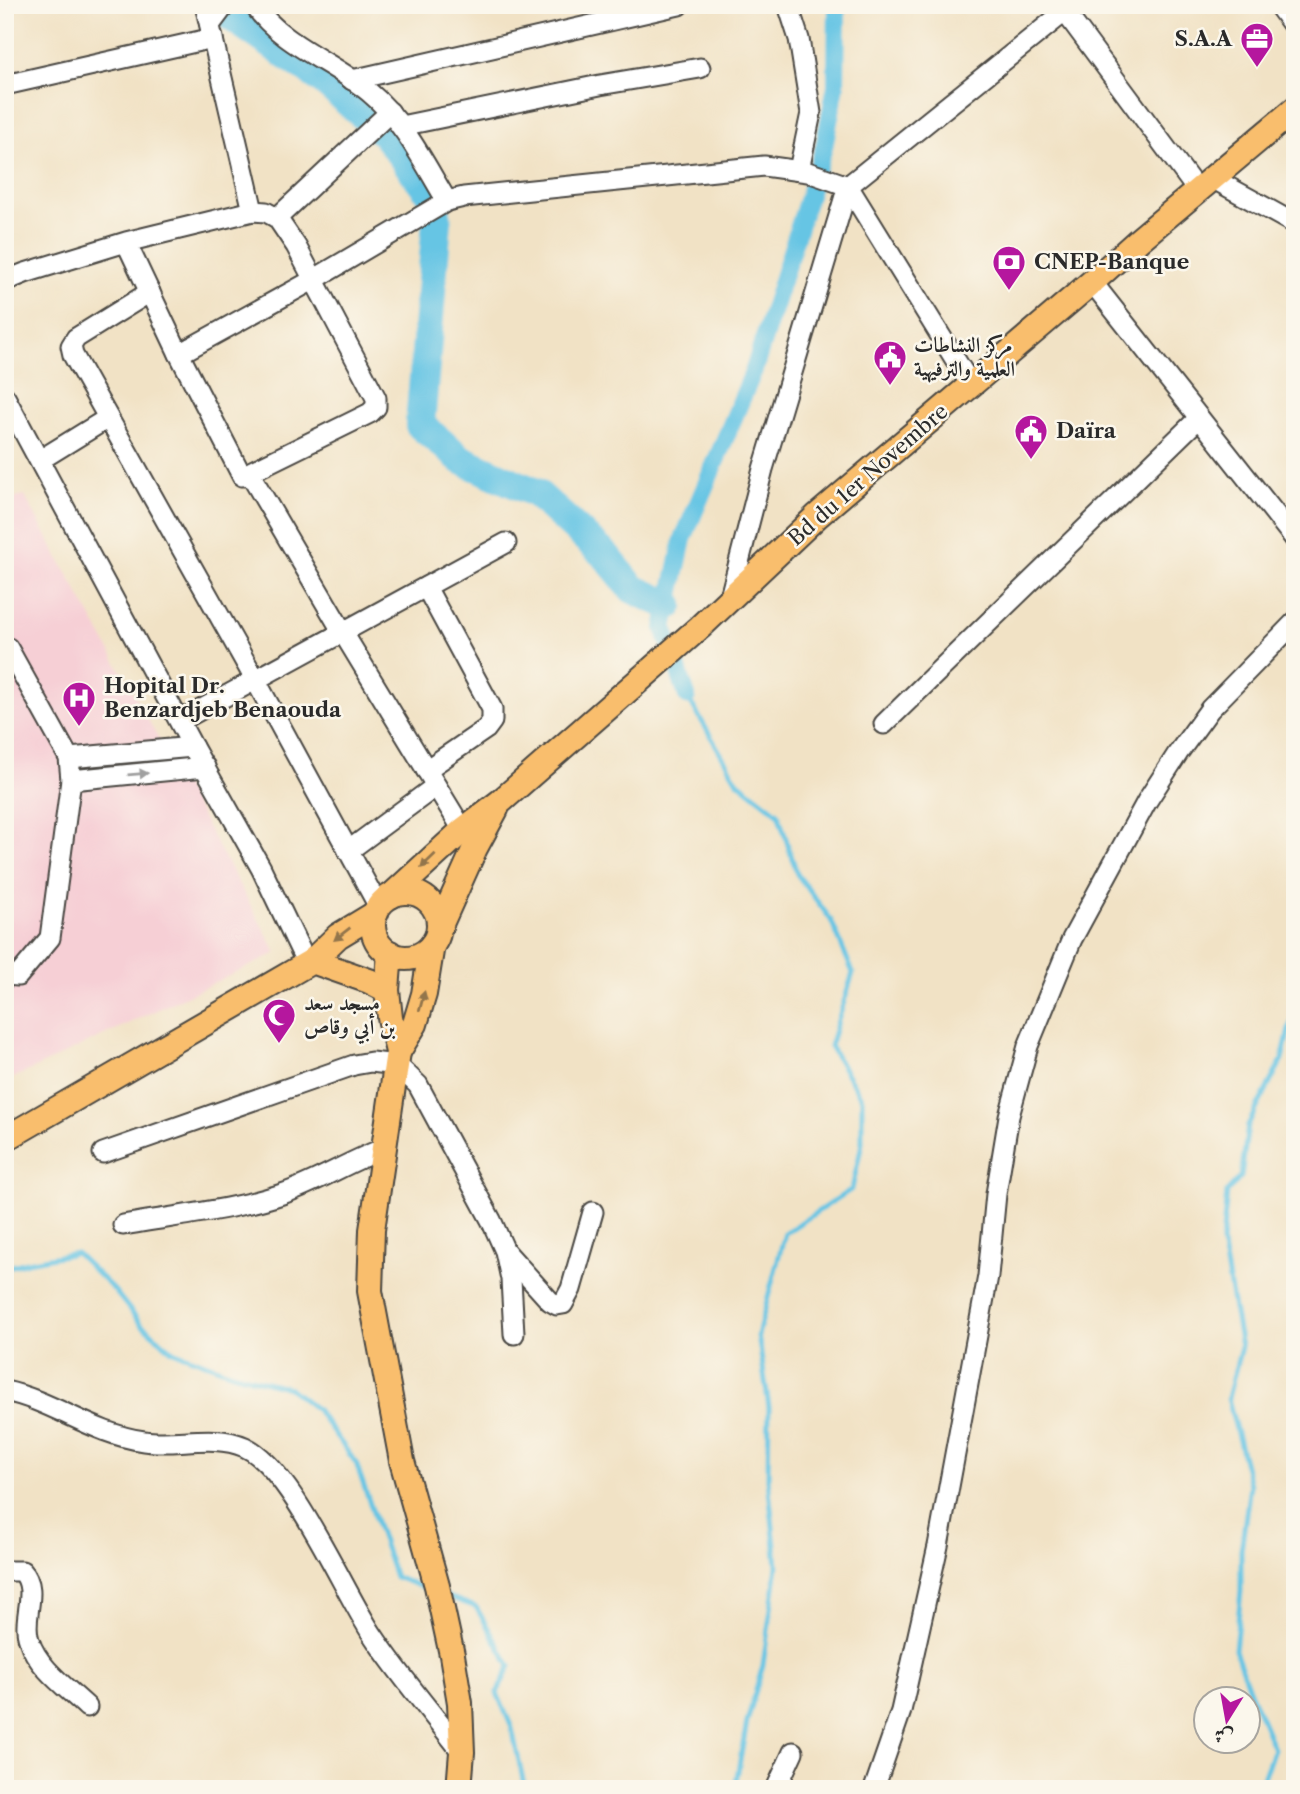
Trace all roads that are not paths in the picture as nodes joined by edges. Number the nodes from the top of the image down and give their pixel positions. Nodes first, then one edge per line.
1 (254, 5) edge
2 (679, 5) edge
3 (788, 5) edge
4 (1278, 5) edge
5 (1066, 7) edge
6 (214, 18) edge
7 (1295, 27) edge
8 (700, 68) dead end
9 (352, 80) junction
10 (5, 85) edge
11 (1295, 109) edge
12 (385, 122) junction
13 (803, 171) junction
14 (1205, 184) junction
15 (848, 186) junction
16 (440, 205) junction
17 (253, 211) junction
18 (277, 218) junction
19 (1295, 224) edge
20 (126, 242) junction
21 (5, 281) edge
22 (313, 281) junction
23 (1092, 282) junction
24 (150, 292) junction
25 (179, 354) junction
26 (971, 385) junction
27 (5, 397) edge
28 (108, 418) junction
29 (1199, 418) junction
30 (40, 460) junction
31 (250, 474) junction
32 (1295, 539) edge
33 (506, 543) dead end
34 (426, 587) junction
35 (730, 597) junction
36 (1295, 622) edge
37 (342, 631) junction
38 (5, 648) edge
39 (256, 681) junction
40 (180, 721) junction
41 (884, 724) dead end
42 (193, 747) junction
43 (69, 758) junction
44 (205, 767) junction
45 (431, 778) junction
46 (71, 780) junction
47 (500, 802) junction
48 (463, 830) junction
49 (348, 851) junction
50 (382, 905) junction
51 (436, 937) junction
52 (388, 953) junction
53 (309, 962) junction
54 (5, 975) edge
55 (387, 990) junction
56 (398, 1058) junction
57 (5, 1139) edge
58 (385, 1148) junction
59 (103, 1153) dead end
60 (593, 1212) dead end
61 (123, 1225) dead end
62 (505, 1251) junction
63 (514, 1334) dead end
64 (5, 1391) edge
65 (5, 1571) edge
66 (87, 1707) dead end
67 (462, 1752) junction
68 (793, 1752) dead end
69 (458, 1789) edge
70 (776, 1789) edge
71 (874, 1789) edge

1 - 9 street
2 - 9 street
3 - 13 street
4 - 7 street
5 - 14 street
5 - 15 street
6 - 10 street
6 - 17 street
8 - 12 street
9 - 12 street
11 - 14 main road, Bd du 1er Novembre
12 - 16 street
12 - 18 street
13 - 15 street
13 - 16 street
14 - 19 street
14 - 23 main road, Bd du 1er Novembre
15 - 26 street
15 - 35 street
16 - 22 street
17 - 18 street
17 - 20 street
18 - 22 street
20 - 21 street
20 - 24 street
22 - 25 street
22 - 31 street
23 - 26 main road, Bd du 1er Novembre
23 - 29 street
24 - 25 street
24 - 28 street
25 - 31 street
26 - 35 main road, Bd du 1er Novembre
27 - 30 street
28 - 30 street
28 - 39 street
29 - 32 street
29 - 41 street
30 - 40 street
31 - 37 street
33 - 34 street
34 - 37 street
34 - 45 street
35 - 47 main road, Bd du 1er Novembre
36 - 71 street
37 - 39 street
37 - 45 street
38 - 43 street
39 - 40 street
39 - 49 street
40 - 42 street
42 - 43 street
42 - 44 street
43 - 46 street
46 -> 44 street
44 - 53 street
45 - 48 street
45 - 49 street
46 - 54 street
47 - 48 main road, Bd du 1er Novembre
47 - 51 main road
48 -> 50 main road, Bd du 1er Novembre
49 - 50 street
50 - 51 main road
50 - 52 main road
50 -> 53 main road, Bd du 1er Novembre
51 - 52 main road
56 -> 51 main road
52 - 53 main road
52 - 55 main road
53 - 55 main road
53 - 57 main road, Bd du 1er Novembre
55 - 56 main road
56 - 58 main road
56 - 59 street
56 - 62 street
58 - 61 street
58 - 67 main road
60 - 62 street
62 - 63 street
64 - 67 street
65 - 66 street
67 - 69 main road
68 - 70 street

